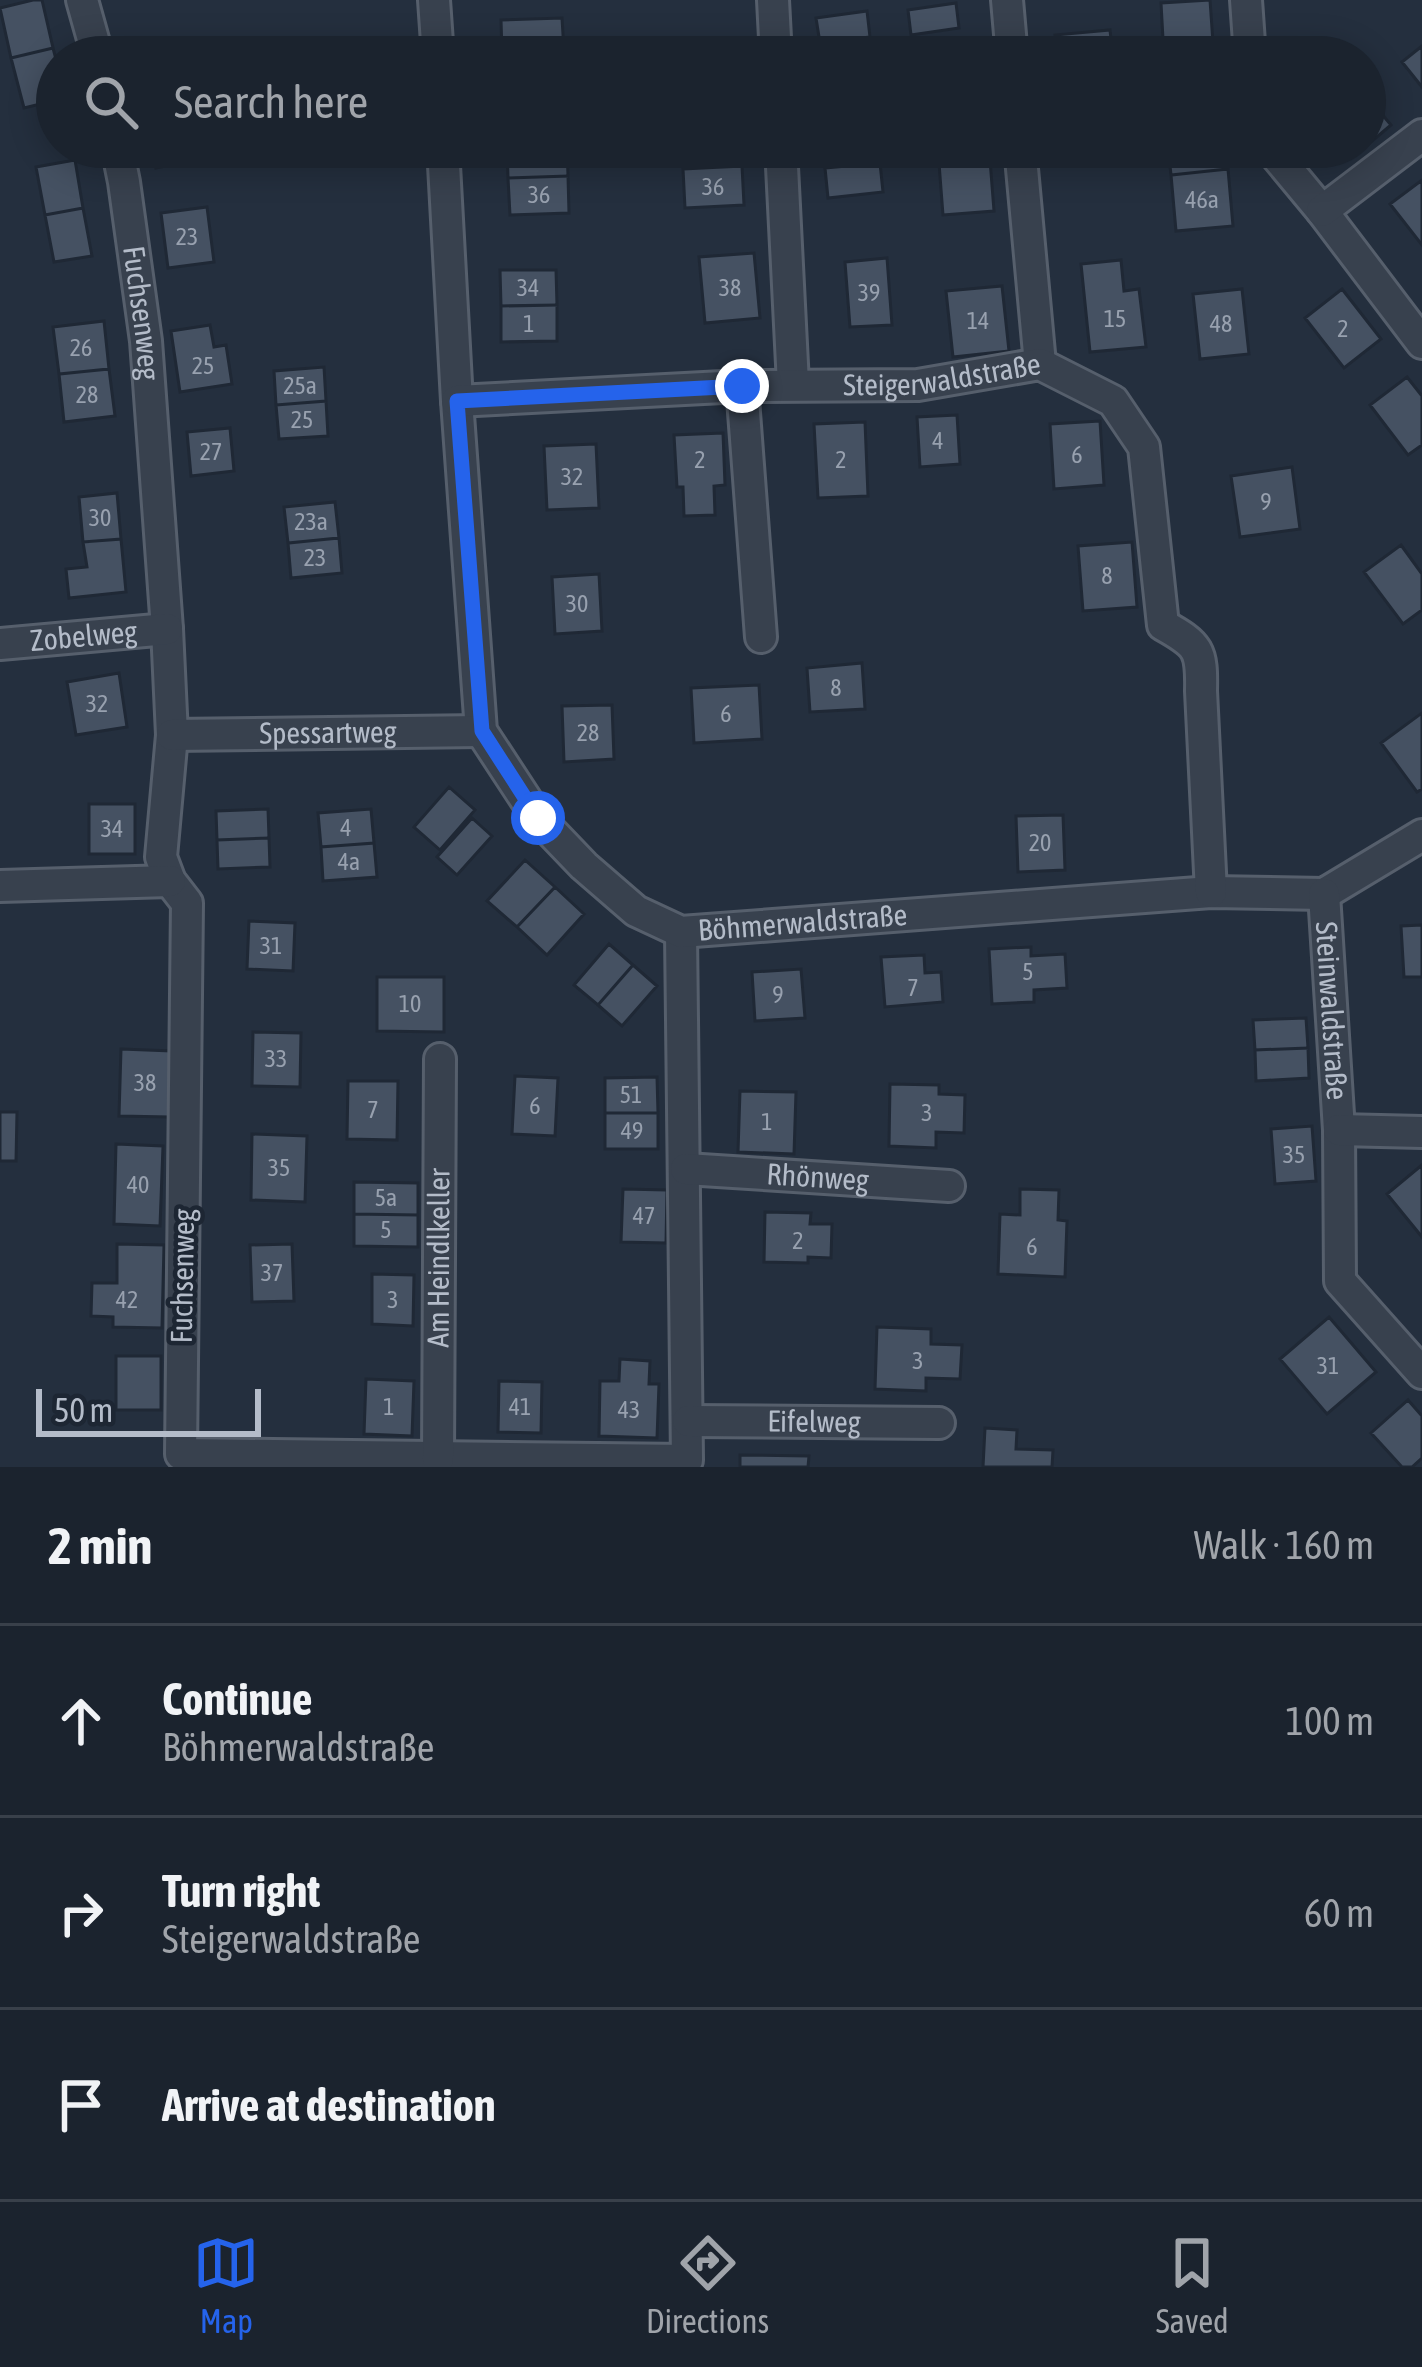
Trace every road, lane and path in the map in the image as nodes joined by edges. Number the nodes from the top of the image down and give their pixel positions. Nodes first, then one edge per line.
1 (82, 0) edge
2 (434, 0) edge
3 (773, 0) edge
4 (1007, 0) edge
5 (1246, 0) edge
6 (92, 36) edge
7 (437, 36) edge
8 (775, 36) edge
9 (1010, 36) edge
10 (1249, 36) edge
11 (1422, 135) edge
12 (1386, 162) edge
13 (121, 168) edge
14 (444, 168) edge
15 (782, 168) edge
16 (1022, 168) edge
17 (1286, 168) edge
18 (1379, 168) edge
19 (1322, 211) junction
20 (1422, 343) edge
21 (1040, 364) junction
22 (793, 384) junction
23 (742, 386) junction
24 (457, 401) junction
25 (167, 629) junction
26 (761, 637) dead end
27 (0, 644) edge
28 (482, 731) junction
29 (172, 735) junction
30 (1422, 835) edge
31 (170, 881) junction
32 (0, 886) edge
33 (1210, 892) junction
34 (1324, 894) junction
35 (681, 932) junction
36 (440, 1058) dead end
37 (1339, 1130) junction
38 (1422, 1132) edge
39 (686, 1169) junction
40 (949, 1186) dead end
41 (1422, 1373) edge
42 (688, 1421) junction
43 (939, 1424) dead end
44 (438, 1459) junction

1 - 6 street
2 - 7 street
3 - 8 street
4 - 9 street
5 - 10 street
11 - 12 street
13 - 25 street, Fuchsenweg
14 - 24 street, Böhmerwaldstraße
15 - 22 street
16 - 21 street
17 - 19 street
18 - 19 street
19 - 20 street
21 - 22 street, Steigerwaldstraße
21 - 33 street, Steigerwaldstraße
22 - 23 street, Steigerwaldstraße
23 - 24 street, Steigerwaldstraße
23 - 26 street
24 - 28 street, Böhmerwaldstraße
25 - 27 street, Zobelweg
25 - 29 street, Fuchsenweg
28 - 29 street, Spessartweg
28 - 35 street, Böhmerwaldstraße
29 - 31 street, Fuchsenweg
30 - 34 street
31 - 32 street
31 - 44 street, Fuchsenweg
33 - 34 street, Böhmerwaldstraße
33 - 35 street, Böhmerwaldstraße
34 - 37 street, Steinwaldstraße
35 - 39 street, Fuchsenweg
36 - 44 street, Am Heindlkeller
37 - 38 street, Steinwaldstraße
37 - 41 street, Steinwaldstraße
39 - 40 street, Rhönweg
39 - 42 street, Fuchsenweg
42 - 43 street, Eifelweg
42 - 44 street, Fuchsenweg

